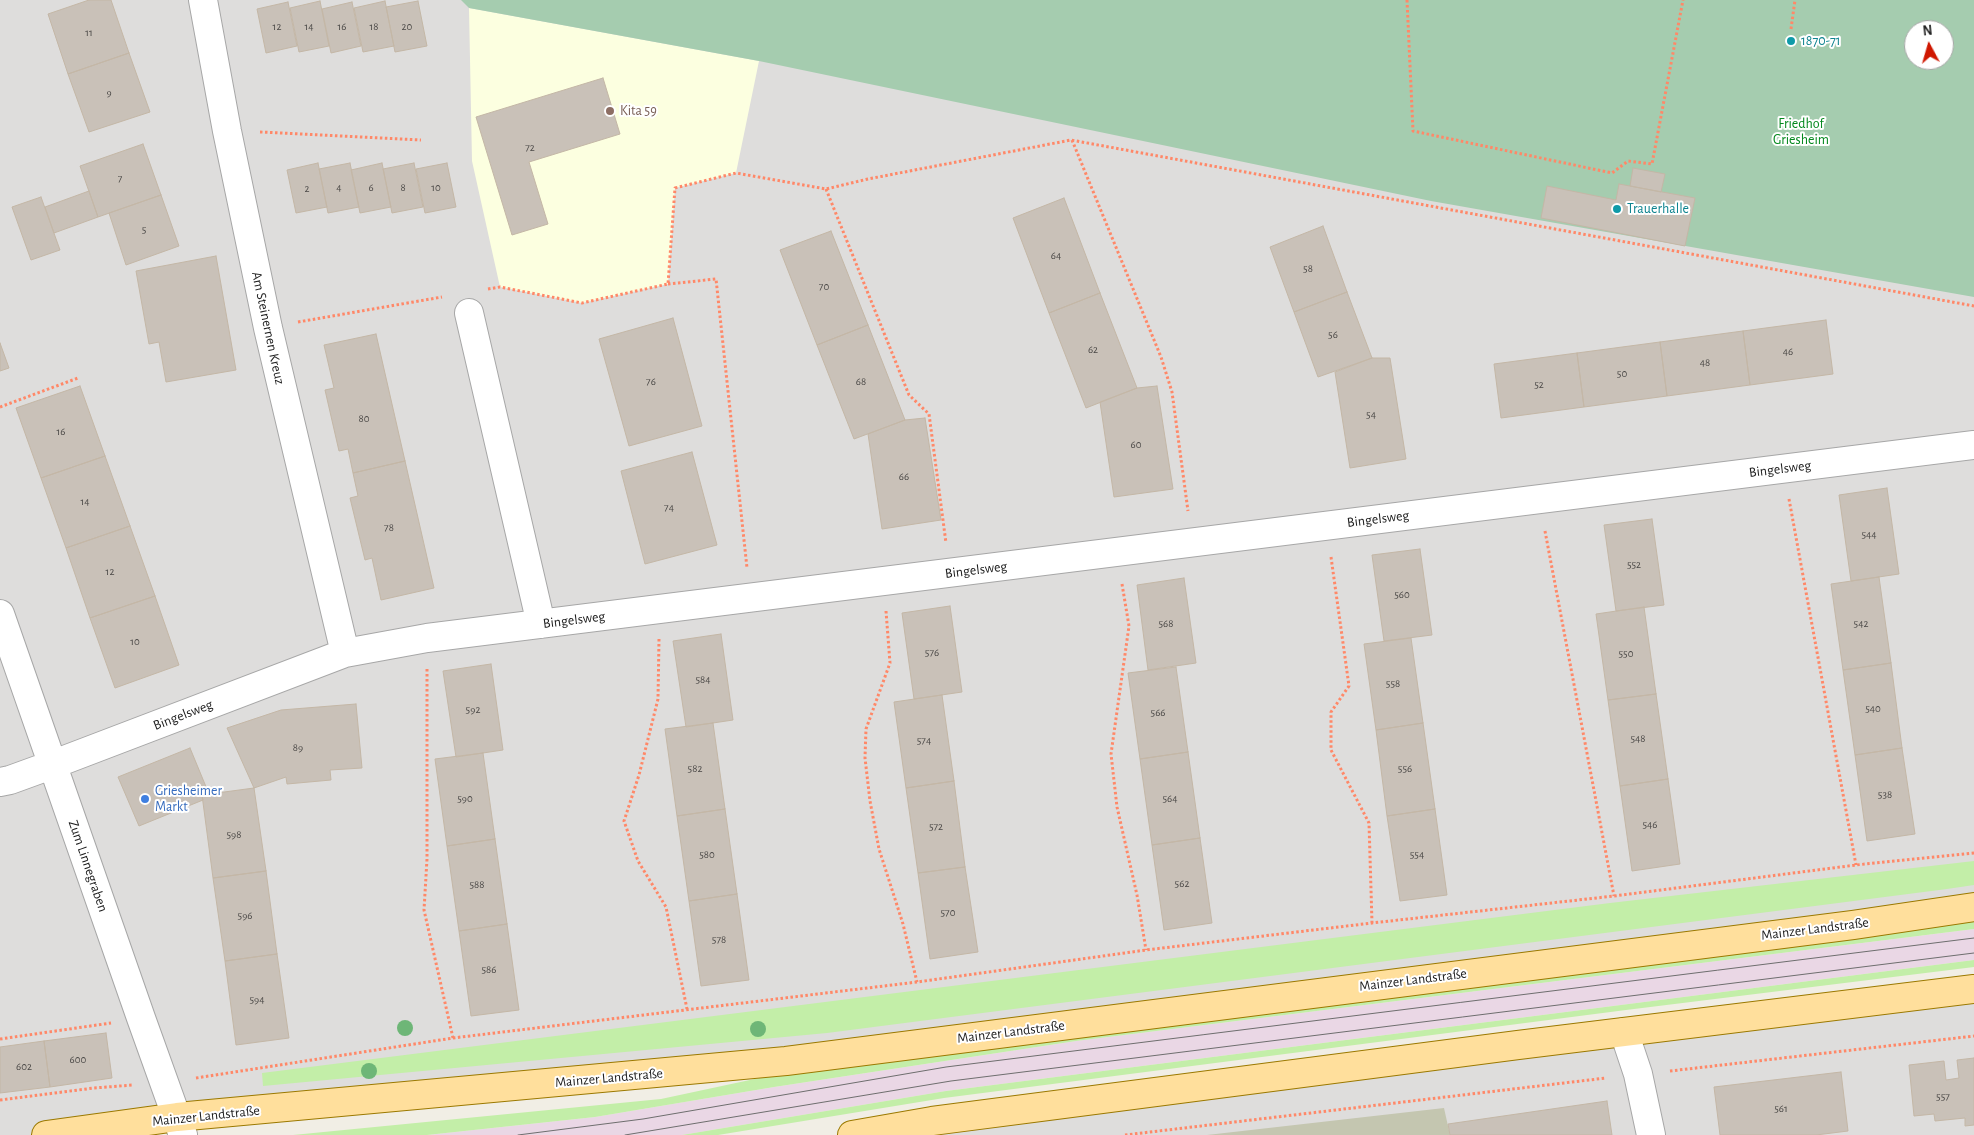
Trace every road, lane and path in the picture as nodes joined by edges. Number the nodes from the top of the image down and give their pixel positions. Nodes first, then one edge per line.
1 (203, 0) edge
2 (1407, 0) edge
3 (1683, 0) edge
4 (1795, 0) edge
5 (1791, 29) dead end
6 (227, 131) junction
7 (421, 140) dead end
8 (1071, 140) junction
9 (826, 189) junction
10 (668, 284) junction
11 (467, 299) junction
12 (1974, 306) edge
13 (268, 328) junction
14 (78, 378) dead end
15 (0, 407) edge
16 (1974, 445) edge
17 (1784, 468) junction
18 (1539, 499) junction
19 (1326, 526) junction
20 (1192, 543) junction
21 (1118, 552) junction
22 (950, 573) junction
23 (884, 581) junction
24 (751, 598) junction
25 (659, 609) junction
26 (0, 614) edge
27 (541, 624) junction
28 (427, 638) junction
29 (345, 653) junction
30 (54, 764) junction
31 (0, 782) edge
32 (1974, 853) edge
33 (1856, 865) junction
34 (1614, 896) junction
35 (1974, 906) edge
36 (1372, 923) junction
37 (1146, 950) junction
38 (917, 982) junction
39 (1974, 989) edge
40 (687, 1009) junction
41 (141, 1018) junction
42 (1624, 1032) junction
43 (1974, 1036) edge
44 (453, 1038) junction
45 (0, 1039) edge
46 (1638, 1074) junction
47 (166, 1083) junction
48 (0, 1100) edge
49 (180, 1126) edge
50 (46, 1135) edge
51 (852, 1135) edge
52 (1126, 1135) edge
53 (1651, 1135) edge

1 - 6 street, Am Steinernen Kreuz
2 - 3 path
4 - 5 path
6 - 7 path
6 - 13 street, Am Steinernen Kreuz
8 - 9 path
8 - 12 path
8 - 20 path
9 - 10 path
9 - 22 path
10 - 11 path
10 - 24 path
11 - 13 path
11 - 27 street
13 - 29 street, Am Steinernen Kreuz
14 - 15 path
16 - 17 street, Bingelsweg
17 - 18 street, Bingelsweg
17 - 33 path
18 - 19 street, Bingelsweg
18 - 34 path
19 - 20 street, Bingelsweg
19 - 36 path
20 - 21 street, Bingelsweg
21 - 22 street, Bingelsweg
21 - 37 path
22 - 23 street, Bingelsweg
23 - 24 street, Bingelsweg
23 - 38 path
24 - 25 street, Bingelsweg
25 - 27 street, Bingelsweg
25 - 40 path
26 - 30 street, Zum Linnegraben
27 - 28 street, Bingelsweg
28 - 29 street, Bingelsweg
28 - 44 path
29 - 30 street, Bingelsweg
30 - 31 street, Bingelsweg
30 - 41 street, Zum Linnegraben
32 - 33 path
33 - 34 path
34 - 36 path
35 - 49 main road, Mainzer Landstraße
36 - 37 path
37 - 38 path
38 - 40 path
39 - 42 main road
40 - 44 path
41 - 45 path
41 - 47 street, Zum Linnegraben
42 - 46 street
42 - 51 main road
43 - 46 path
44 - 47 path
46 - 52 path
46 - 53 street
47 - 48 path
47 - 49 street, Zum Linnegraben
49 - 50 main road, Mainzer Landstraße

